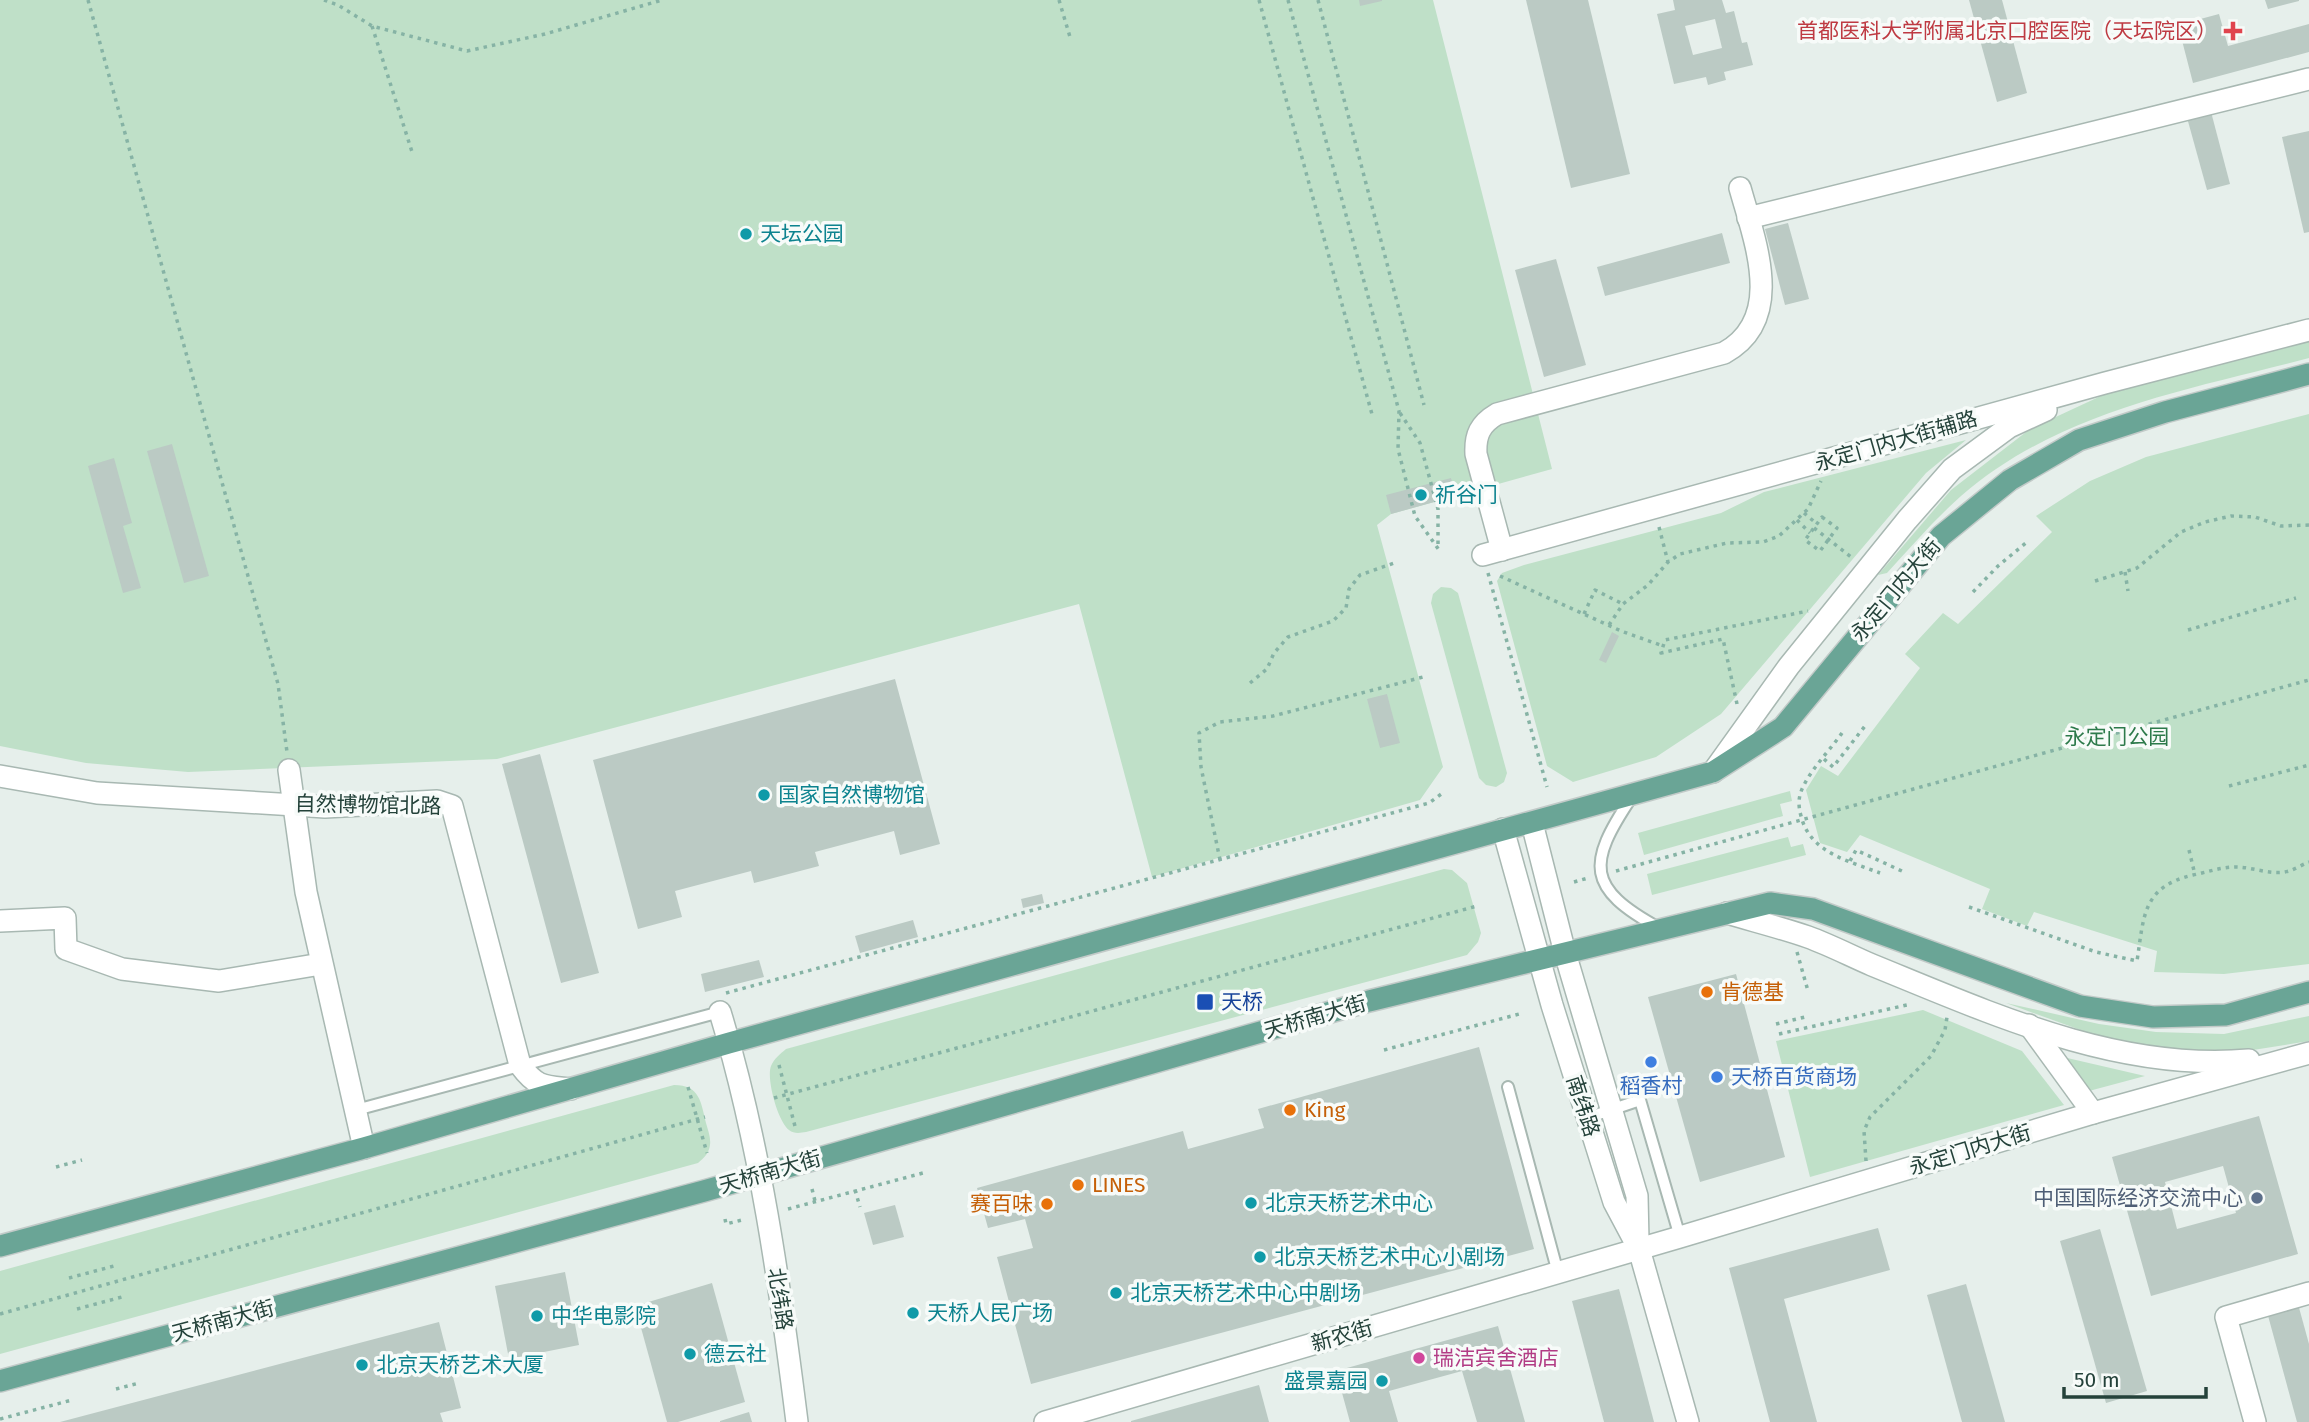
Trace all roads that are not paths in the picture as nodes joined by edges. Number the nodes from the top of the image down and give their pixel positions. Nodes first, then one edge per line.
1 (2309, 79) edge
2 (1740, 188) dead end
3 (1748, 218) junction
4 (2309, 330) edge
5 (2309, 374) edge
6 (2105, 383) junction
7 (289, 769) road end
8 (1713, 772) junction
9 (0, 776) edge
10 (1632, 795) junction
11 (295, 805) junction
12 (1532, 823) junction
13 (1503, 830) junction
14 (1727, 913) junction
15 (0, 921) edge
16 (1661, 929) junction
17 (1565, 953) junction
18 (1538, 960) junction
19 (321, 964) junction
20 (2309, 992) edge
21 (719, 1004) joint
22 (2029, 1025) junction
23 (729, 1043) junction
24 (2306, 1054) edge
25 (520, 1065) junction
26 (1508, 1087) dead end
27 (571, 1089) junction
28 (356, 1110) junction
29 (1611, 1110) junction
30 (2094, 1113) junction
31 (1587, 1118) junction
32 (364, 1148) junction
33 (759, 1176) junction
34 (1680, 1237) junction
35 (0, 1246) edge
36 (1639, 1249) junction
37 (1558, 1273) junction
38 (2309, 1293) edge
39 (0, 1381) edge
40 (797, 1422) edge
41 (1045, 1422) edge
42 (1688, 1422) edge
43 (2255, 1422) edge

1 - 3 street
2 - 3 street
3 - 6 street, 永定门内大街辅路
4 - 6 street, 永定门内大街辅路
5 - 8 main road, 永定门内大街
6 - 8 street
7 - 11 street
8 - 10 main road, 永定门内大街
9 - 11 street, 自然博物馆北路
10 - 12 main road, 永定门内大街
10 - 16 lane
11 - 19 street
11 - 25 street, 自然博物馆北路
12 - 13 main road, 永定门内大街
12 - 17 street, 南纬路
13 - 18 street, 南纬路
13 - 23 main road
14 - 16 main road
14 - 20 main road
14 - 22 street
15 - 19 street
16 - 17 main road
17 - 18 main road
17 - 29 street, 南纬路
18 - 31 street, 南纬路
18 - 33 main road, 天桥南大街
19 - 28 street
21 - 23 street, 北纬路
21 - 25 lane
22 - 24 street
22 - 30 street
23 - 27 main road
23 - 33 street, 北纬路
24 - 30 street, 永定门内大街
25 - 27 street
25 - 28 lane
26 - 37 lane
27 - 32 main road
28 - 32 street
29 - 31 lane
29 - 34 lane
29 - 36 street, 南纬路
30 - 34 street, 永定门内大街
31 - 36 street, 南纬路
32 - 35 main road
33 - 39 main road, 天桥南大街
33 - 40 street, 北纬路
34 - 36 street, 永定门内大街
36 - 37 street, 新农街
36 - 42 street, 南纬路
37 - 41 street, 新农街
38 - 43 street

